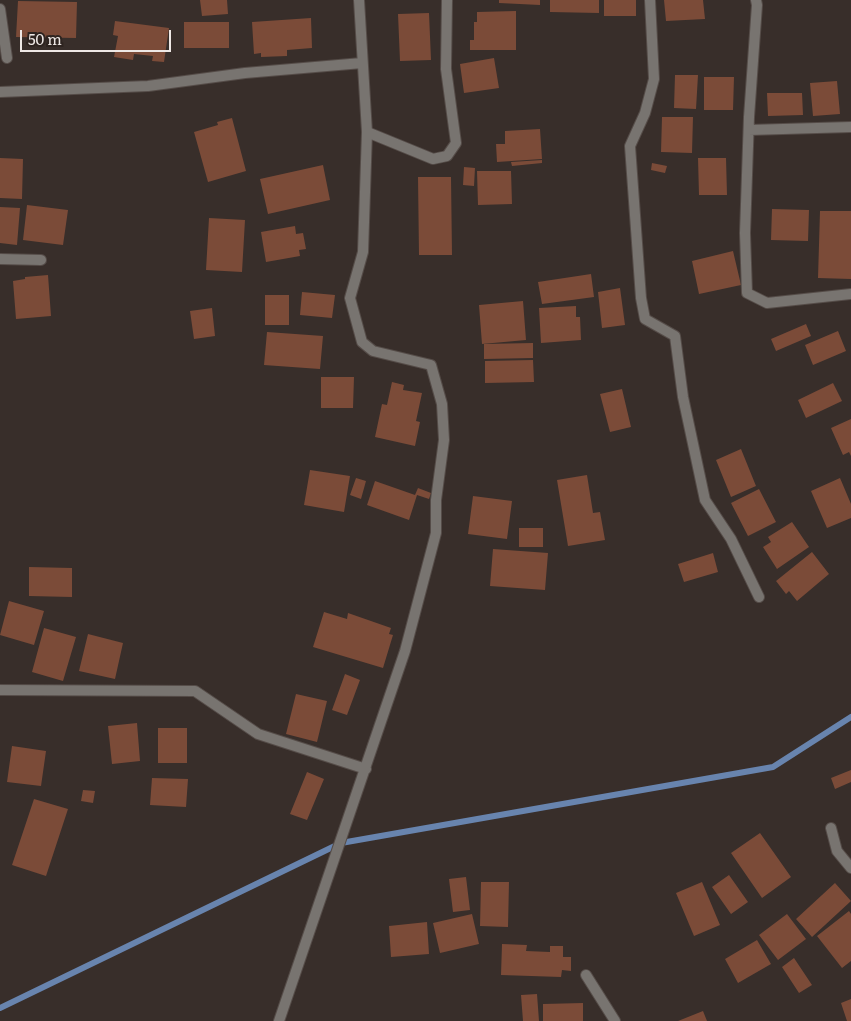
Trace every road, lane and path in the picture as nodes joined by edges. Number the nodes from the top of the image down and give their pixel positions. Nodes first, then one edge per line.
1 (360, 0) edge
2 (447, 0) edge
3 (650, 0) edge
4 (756, 0) edge
5 (0, 9) edge
6 (7, 58) dead end
7 (362, 63) junction
8 (0, 92) edge
9 (851, 127) edge
10 (749, 130) junction
11 (367, 132) junction
12 (0, 259) edge
13 (40, 260) dead end
14 (851, 294) edge
15 (759, 597) dead end
16 (0, 690) edge
17 (366, 769) junction
18 (832, 828) dead end
19 (851, 868) edge
20 (586, 975) dead end
21 (278, 1021) edge
22 (615, 1021) edge

1 - 7 street
2 - 11 street
3 - 15 street
4 - 10 street
5 - 6 street
7 - 8 street
7 - 11 street
9 - 10 street
10 - 14 street
11 - 17 street
12 - 13 street
16 - 17 street
17 - 21 street
18 - 19 street
20 - 22 street

